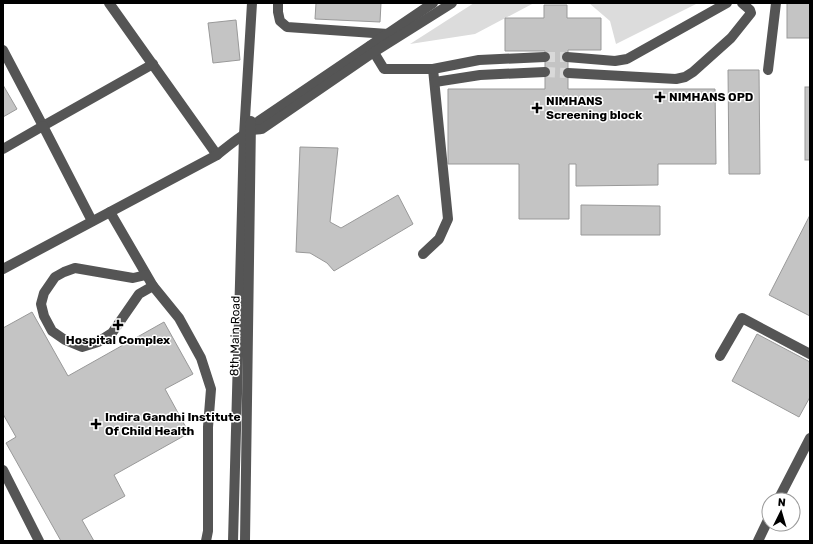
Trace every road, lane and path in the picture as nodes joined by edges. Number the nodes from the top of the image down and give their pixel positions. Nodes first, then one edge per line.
1 (109, 3) edge
2 (252, 3) edge
3 (258, 3) edge
4 (278, 3) edge
5 (433, 3) edge
6 (452, 3) edge
7 (727, 3) edge
8 (776, 3) edge
9 (745, 4) edge
10 (388, 34) junction
11 (372, 49) junction
12 (3, 50) edge
13 (545, 57) tunnel mouth
14 (568, 57) tunnel mouth
15 (153, 64) junction
16 (433, 69) junction
17 (768, 70) dead end
18 (545, 72) tunnel mouth
19 (568, 73) tunnel mouth
20 (435, 82) junction
21 (43, 126) junction
22 (250, 132) junction
23 (3, 149) edge
24 (217, 155) junction
25 (110, 212) junction
26 (92, 221) junction
27 (423, 254) dead end
28 (3, 269) edge
29 (146, 275) junction
30 (153, 286) junction
31 (810, 354) edge
32 (720, 356) dead end
33 (810, 438) edge
34 (3, 470) edge
35 (782, 492) edge
36 (39, 541) edge
37 (206, 541) edge
38 (233, 541) edge
39 (245, 541) edge

1 - 15 street
2 - 22 street
3 - 22 street
4 - 10 street
5 - 10 street
6 - 11 street
7 - 14 street
8 - 17 street
9 - 19 street
10 - 11 street
11 - 16 street
11 - 22 street
12 - 21 street
13 - 16 street
15 - 21 street
15 - 24 street
16 - 20 street
18 - 20 street
20 - 27 street
21 - 23 street
21 - 26 street
22 - 24 street
22 - 38 street, 8th Main Road
22 - 39 street, 8th Main Road
24 - 25 street
25 - 26 street
25 - 29 street
26 - 28 street
29 - 30 street
29 - 30 street
30 - 37 street
31 - 32 street
33 - 35 street
34 - 36 street

